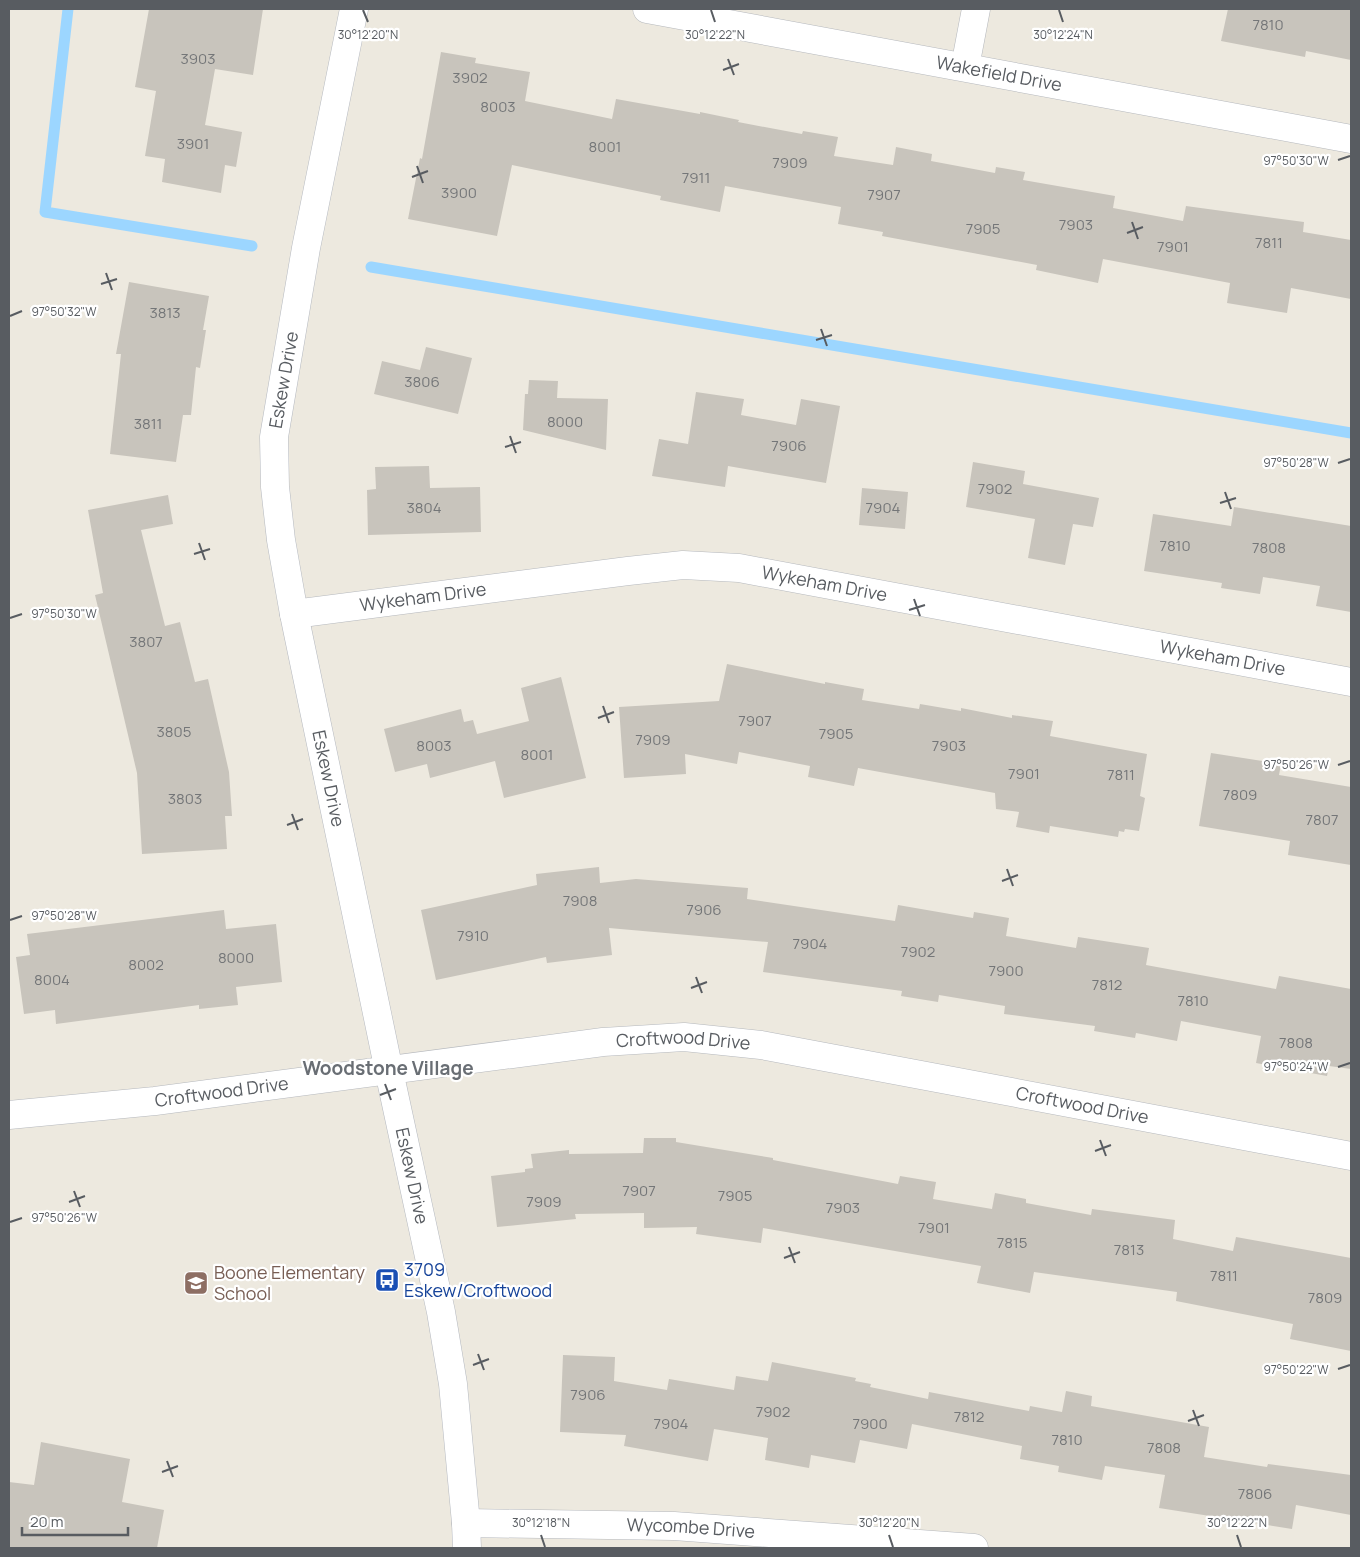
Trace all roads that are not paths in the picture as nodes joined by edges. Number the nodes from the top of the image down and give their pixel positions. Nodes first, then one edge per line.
1 (354, 9) edge
2 (647, 9) edge
3 (976, 9) edge
4 (965, 67) junction
5 (1351, 138) edge
6 (294, 614) junction
7 (1351, 682) edge
8 (388, 1071) junction
9 (9, 1115) edge
10 (1351, 1156) edge
11 (467, 1536) edge
12 (974, 1548) edge

1 - 6 street, Eskew Drive
2 - 4 street, Wakefield Drive
3 - 4 street
4 - 5 street, Wakefield Drive
6 - 7 street, Wykeham Drive
6 - 8 street, Eskew Drive
8 - 9 street, Croftwood Drive
8 - 10 street, Croftwood Drive
8 - 11 street, Eskew Drive
11 - 12 street, Wycombe Drive

